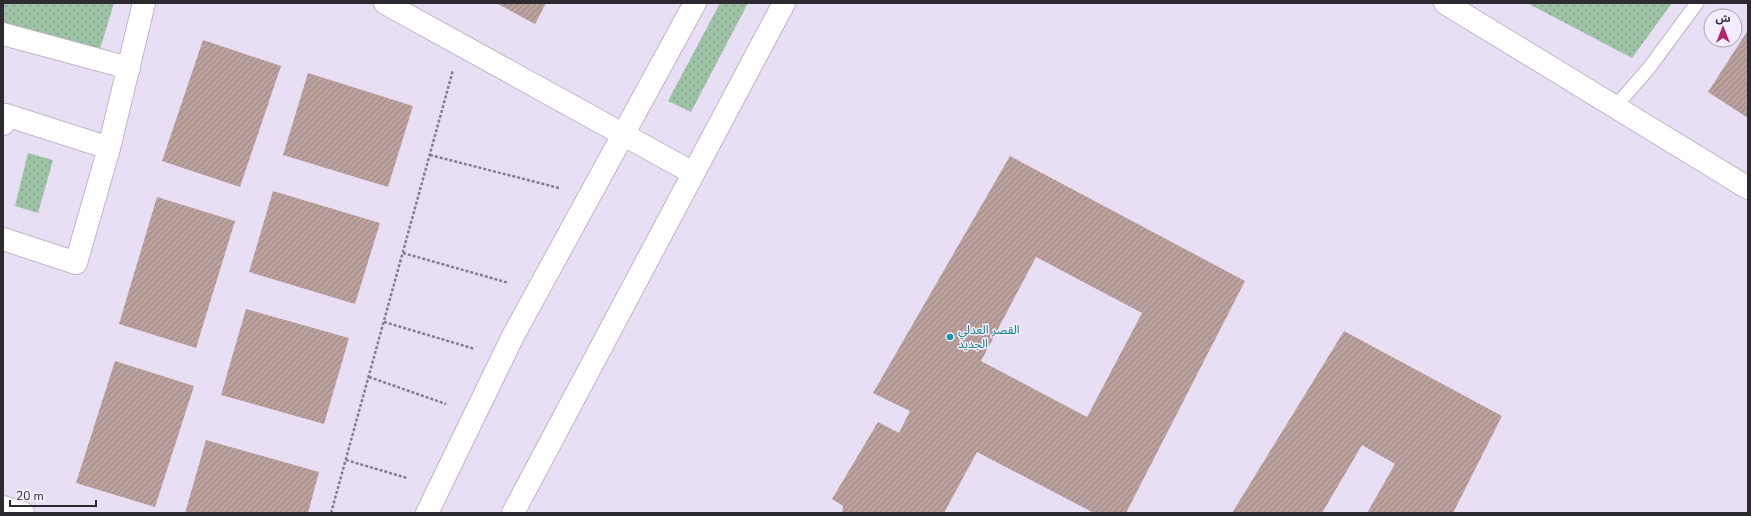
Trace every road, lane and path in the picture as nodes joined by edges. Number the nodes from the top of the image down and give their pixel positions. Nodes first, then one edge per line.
1 (144, 3) edge
2 (385, 3) edge
3 (695, 3) edge
4 (784, 3) edge
5 (1445, 3) edge
6 (1697, 3) edge
7 (3, 34) edge
8 (460, 45) junction
9 (129, 68) junction
10 (1615, 107) junction
11 (3, 124) edge
12 (623, 134) junction
13 (109, 148) junction
14 (430, 155) junction
15 (693, 173) junction
16 (559, 188) dead end
17 (1748, 188) edge
18 (3, 239) edge
19 (403, 253) junction
20 (509, 283) dead end
21 (384, 322) junction
22 (475, 350) dead end
23 (369, 377) junction
24 (446, 404) dead end
25 (346, 460) junction
26 (407, 478) dead end
27 (3, 507) edge
28 (23, 513) edge
29 (331, 513) edge
30 (427, 513) edge
31 (513, 513) edge

1 - 9 street
2 - 8 street
3 - 12 street
4 - 15 street
5 - 10 street
6 - 10 lane
7 - 9 street
8 - 12 street
8 - 14 path
9 - 13 street
10 - 17 street
11 - 13 street
12 - 15 street
12 - 30 street
13 - 18 street
14 - 16 path
14 - 19 path
15 - 31 street
19 - 20 path
19 - 21 path
21 - 22 path
21 - 23 path
23 - 24 path
23 - 25 path
25 - 26 path
25 - 29 path
27 - 28 street

